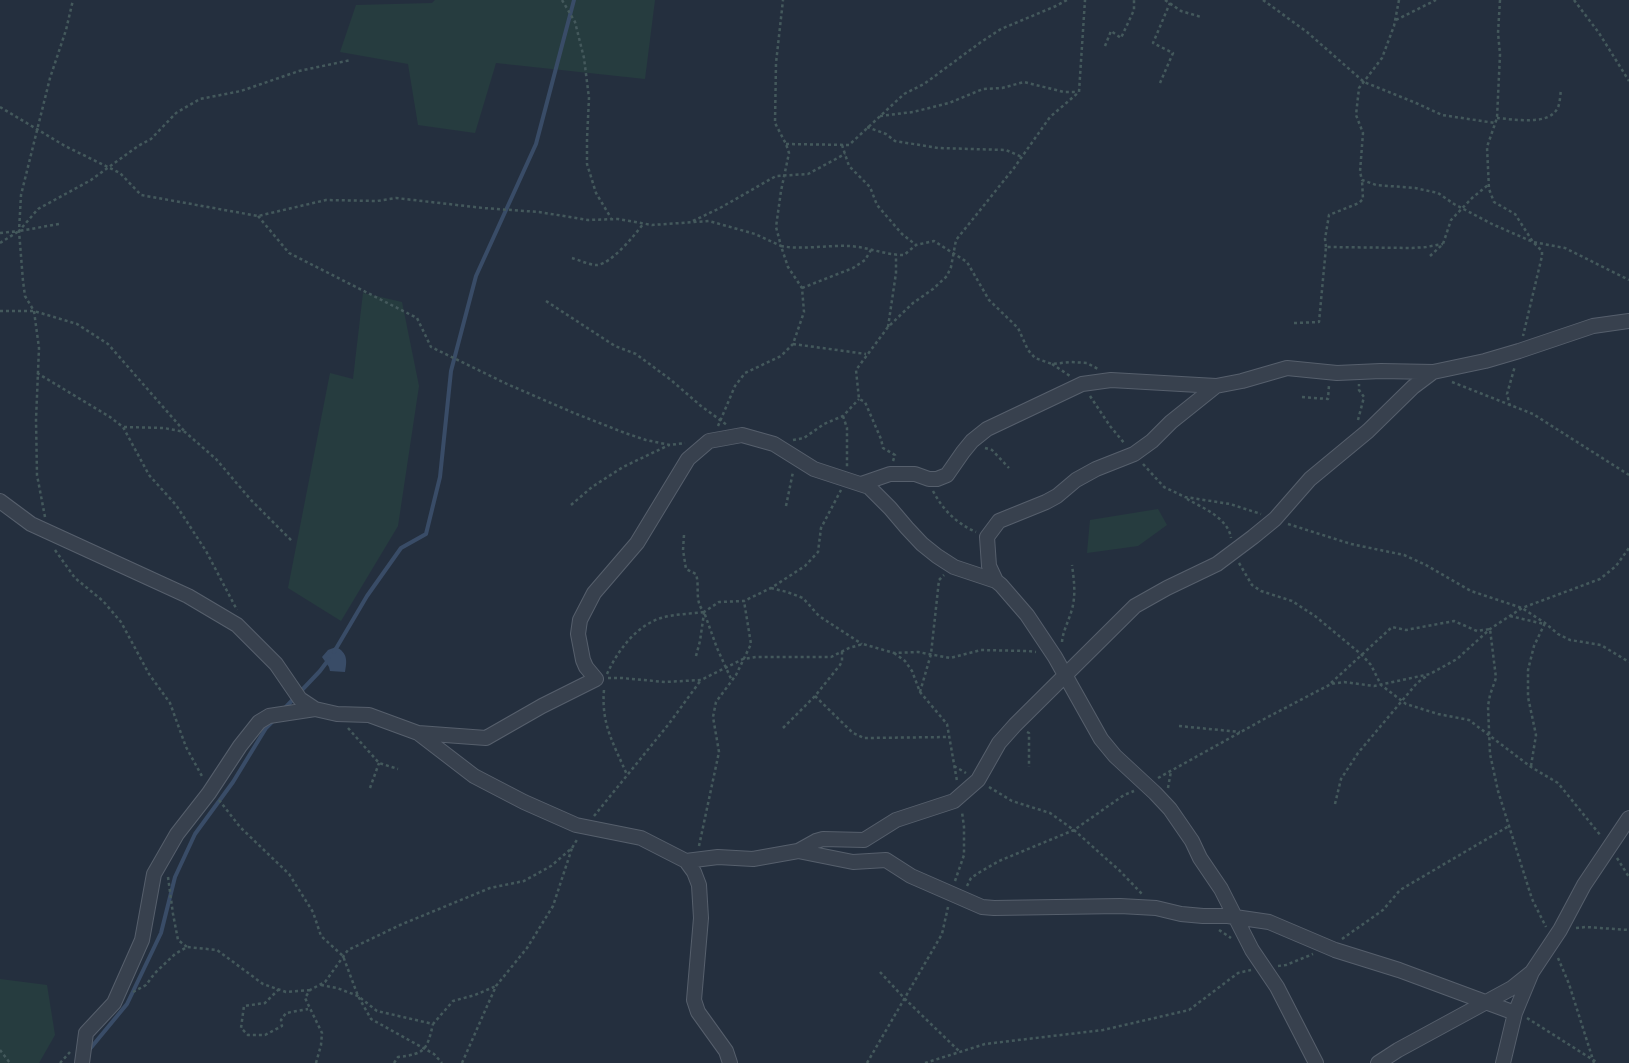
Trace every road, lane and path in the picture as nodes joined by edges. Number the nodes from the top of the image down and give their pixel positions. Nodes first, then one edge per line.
1 (73, 0) edge
2 (562, 0) edge
3 (783, 0) edge
4 (1067, 0) edge
5 (1085, 0) edge
6 (1134, 0) edge
7 (1165, 0) edge
8 (1263, 0) edge
9 (1399, 0) edge
10 (1436, 0) edge
11 (1500, 0) edge
12 (1574, 0) edge
13 (1170, 3) junction
14 (1201, 18) dead end
15 (1395, 20) junction
16 (1106, 46) dead end
17 (351, 60) dead end
18 (1629, 81) edge
19 (1364, 82) junction
20 (1160, 83) dead end
21 (1561, 90) dead end
22 (1079, 92) junction
23 (0, 107) edge
24 (880, 116) junction
25 (1497, 118) junction
26 (1495, 123) junction
27 (867, 127) junction
28 (37, 129) junction
29 (786, 144) junction
30 (842, 144) junction
31 (845, 154) junction
32 (1022, 158) junction
33 (108, 168) junction
34 (784, 175) junction
35 (1362, 180) junction
36 (1488, 184) junction
37 (1462, 208) junction
38 (258, 216) junction
39 (612, 219) junction
40 (691, 222) junction
41 (59, 224) dead end
42 (643, 224) junction
43 (19, 231) junction
44 (0, 233) edge
45 (1533, 242) junction
46 (0, 243) edge
47 (1443, 244) junction
48 (916, 245) junction
49 (781, 246) junction
50 (1326, 247) junction
51 (871, 250) junction
52 (954, 252) junction
53 (896, 255) junction
54 (1430, 256) dead end
55 (572, 258) dead end
56 (1629, 280) edge
57 (802, 288) junction
58 (546, 301) dead end
59 (0, 311) edge
60 (34, 311) junction
61 (1629, 321) edge
62 (1294, 323) dead end
63 (888, 327) junction
64 (793, 344) junction
65 (1519, 351) junction
66 (867, 354) junction
67 (1052, 364) junction
68 (1330, 372) junction
69 (1361, 372) junction
70 (1433, 372) junction
71 (37, 373) junction
72 (1111, 380) junction
73 (1082, 384) junction
74 (1216, 386) junction
75 (1302, 397) dead end
76 (859, 398) junction
77 (1510, 406) junction
78 (843, 416) junction
79 (1358, 420) dead end
80 (721, 421) junction
81 (123, 427) junction
82 (186, 432) junction
83 (742, 435) junction
84 (708, 441) junction
85 (972, 441) junction
86 (686, 443) dead end
87 (774, 444) junction
88 (670, 445) junction
89 (1134, 454) junction
90 (796, 458) junction
91 (1009, 468) dead end
92 (890, 474) junction
93 (1629, 476) edge
94 (926, 478) junction
95 (854, 482) junction
96 (1185, 498) junction
97 (0, 501) edge
98 (571, 505) dead end
99 (786, 506) dead end
100 (1275, 519) junction
101 (50, 534) junction
102 (684, 535) dead end
103 (987, 537) junction
104 (292, 541) dead end
105 (1629, 548) edge
106 (1233, 552) junction
107 (1072, 565) dead end
108 (954, 567) junction
109 (996, 581) junction
110 (771, 588) junction
111 (744, 601) junction
112 (1522, 608) junction
113 (704, 612) junction
114 (1509, 616) junction
115 (1544, 623) junction
116 (237, 625) junction
117 (1490, 629) junction
118 (863, 644) junction
119 (842, 651) junction
120 (1058, 651) junction
121 (894, 653) junction
122 (931, 654) junction
123 (1362, 655) junction
124 (696, 656) dead end
125 (744, 659) junction
126 (1629, 662) edge
127 (726, 668) junction
128 (1065, 674) junction
129 (1430, 674) junction
130 (600, 679) junction
131 (701, 680) junction
132 (732, 681) junction
133 (1331, 684) junction
134 (1381, 685) junction
135 (920, 692) junction
136 (815, 696) junction
137 (1402, 700) junction
138 (315, 709) junction
139 (337, 714) junction
140 (1015, 725) junction
141 (1179, 726) dead end
142 (783, 728) dead end
143 (1241, 732) junction
144 (418, 733) junction
145 (1489, 734) junction
146 (949, 736) junction
147 (379, 763) junction
148 (954, 766) junction
149 (1029, 766) dead end
150 (1531, 767) junction
151 (398, 769) dead end
152 (627, 775) junction
153 (978, 780) junction
154 (1146, 786) junction
155 (370, 788) dead end
156 (211, 790) junction
157 (959, 797) junction
158 (1335, 804) dead end
159 (1629, 818) edge
160 (1509, 826) junction
161 (586, 827) junction
162 (1074, 830) junction
163 (1610, 847) junction
164 (572, 848) junction
165 (798, 851) junction
166 (691, 861) junction
167 (168, 876) dead end
168 (1629, 877) edge
169 (955, 896) junction
170 (1156, 908) junction
171 (1203, 916) junction
172 (1235, 917) junction
173 (1560, 930) junction
174 (1629, 930) edge
175 (1232, 939) dead end
176 (1551, 943) junction
177 (187, 947) junction
178 (1330, 948) junction
179 (343, 956) junction
180 (1264, 967) junction
181 (880, 972) dead end
182 (1532, 972) junction
183 (320, 984) junction
184 (496, 986) junction
185 (279, 990) junction
186 (310, 990) junction
187 (132, 993) dead end
188 (358, 996) junction
189 (905, 999) junction
190 (1486, 1001) junction
191 (308, 1009) dead end
192 (1515, 1012) junction
193 (433, 1024) junction
194 (425, 1049) junction
195 (0, 1050) edge
196 (960, 1052) junction
197 (1592, 1058) junction
198 (10, 1063) edge
199 (82, 1063) edge
200 (316, 1063) edge
201 (394, 1063) edge
202 (442, 1063) edge
203 (462, 1063) edge
204 (730, 1063) edge
205 (866, 1063) edge
206 (925, 1063) edge
207 (1316, 1063) edge
208 (1378, 1063) edge
209 (1503, 1063) edge
210 (1594, 1063) edge
211 (1598, 1063) edge

1 - 28 path
2 - 39 path
3 - 29 path
4 - 24 path
5 - 22 path
6 - 16 path
7 - 13 path
8 - 19 path
9 - 15 path
10 - 15 path
11 - 25 path
12 - 18 path
13 - 14 path
13 - 20 path
15 - 19 path
17 - 33 path
19 - 26 path
19 - 35 path
21 - 25 path
22 - 24 path
22 - 32 path
23 - 28 path
24 - 27 path
25 - 26 path
26 - 36 path
27 - 30 path
27 - 32 path
28 - 33 path
28 - 43 path
29 - 30 path
29 - 34 path
30 - 31 path
31 - 34 path
31 - 48 path
32 - 52 path
33 - 38 path
33 - 43 path
34 - 40 path
34 - 49 path
35 - 37 path
35 - 50 path
36 - 37 path
36 - 45 path
37 - 45 path
37 - 47 path
38 - 39 path
38 - 88 path
39 - 42 path
40 - 42 path
40 - 49 path
41 - 43 path
42 - 55 path
43 - 44 path
43 - 46 path
43 - 60 path
45 - 56 path
45 - 65 path
47 - 50 path
47 - 54 path
48 - 52 path
48 - 53 path
49 - 51 path
49 - 57 path
50 - 62 path
51 - 53 path
51 - 57 path
52 - 63 path
52 - 67 path
53 - 63 path
57 - 64 path
58 - 80 path
59 - 60 path
60 - 71 path
60 - 82 path
61 - 65 street
63 - 66 path
64 - 66 path
64 - 80 path
65 - 70 street
65 - 77 path
66 - 76 path
67 - 72 path
67 - 73 path
68 - 69 street
68 - 74 street
68 - 75 path
69 - 70 street
69 - 79 path
70 - 77 path
70 - 100 street
71 - 81 path
71 - 101 path
72 - 73 street
72 - 74 street
73 - 85 street
73 - 89 path
74 - 89 street
76 - 78 path
76 - 92 path
77 - 93 path
78 - 87 path
78 - 95 path
80 - 83 path
80 - 84 path
81 - 82 path
81 - 116 path
82 - 104 path
83 - 84 street
83 - 87 street
84 - 130 street
85 - 91 path
85 - 94 street
86 - 88 path
87 - 90 street
88 - 98 path
89 - 96 path
89 - 103 street
90 - 95 street
90 - 99 path
92 - 94 street
92 - 95 street
94 - 103 path
95 - 108 street
95 - 110 path
96 - 100 path
96 - 106 path
97 - 101 street
100 - 106 street
100 - 112 path
101 - 116 street
101 - 156 path
102 - 113 path
103 - 109 street
105 - 112 path
106 - 123 path
106 - 128 street
107 - 120 path
108 - 109 street
108 - 122 path
109 - 120 street
110 - 111 path
110 - 118 path
111 - 113 path
111 - 125 path
112 - 114 path
112 - 115 path
113 - 124 path
113 - 127 path
113 - 130 path
114 - 115 path
114 - 117 path
115 - 126 path
115 - 150 path
116 - 138 street
117 - 123 path
117 - 129 path
117 - 145 path
118 - 119 path
118 - 121 path
119 - 125 path
119 - 136 path
120 - 122 path
120 - 128 street
121 - 122 path
121 - 135 path
122 - 135 path
123 - 133 path
123 - 134 path
125 - 127 path
125 - 132 path
127 - 131 path
127 - 132 path
128 - 140 street
128 - 154 street
129 - 134 path
129 - 137 path
130 - 131 path
130 - 144 street
130 - 152 path
131 - 152 path
132 - 166 path
133 - 134 path
133 - 143 path
134 - 137 path
135 - 146 path
136 - 142 path
136 - 146 path
137 - 145 path
137 - 158 path
138 - 139 street
138 - 156 street
139 - 144 street
139 - 147 path
140 - 149 path
140 - 153 street
141 - 143 path
143 - 154 path
144 - 161 street
145 - 150 path
145 - 160 path
146 - 148 path
147 - 151 path
147 - 155 path
148 - 153 path
148 - 157 path
150 - 163 path
152 - 161 path
153 - 157 street
153 - 162 path
154 - 162 path
154 - 172 street
156 - 179 path
156 - 199 street
157 - 165 street
157 - 169 path
159 - 163 street
160 - 176 path
160 - 178 path
161 - 164 path
161 - 166 street
162 - 169 path
162 - 170 path
163 - 168 path
163 - 173 street
164 - 179 path
164 - 184 path
165 - 166 street
165 - 169 street
166 - 204 street
167 - 177 path
169 - 170 street
169 - 189 path
170 - 171 street
171 - 172 street
171 - 175 path
172 - 178 street
172 - 180 street
173 - 174 path
173 - 176 street
176 - 182 street
176 - 197 path
177 - 185 path
177 - 187 path
178 - 180 path
178 - 190 street
179 - 183 path
179 - 188 path
180 - 196 path
180 - 207 street
181 - 189 path
182 - 190 street
182 - 192 street
183 - 186 path
183 - 188 path
184 - 193 path
184 - 203 path
185 - 186 path
185 - 191 path
186 - 200 path
188 - 193 path
188 - 194 path
189 - 196 path
189 - 205 path
190 - 192 street
190 - 208 street
192 - 197 path
192 - 209 street
193 - 194 path
194 - 201 path
194 - 202 path
195 - 198 path
196 - 206 path
197 - 210 path
197 - 211 path

